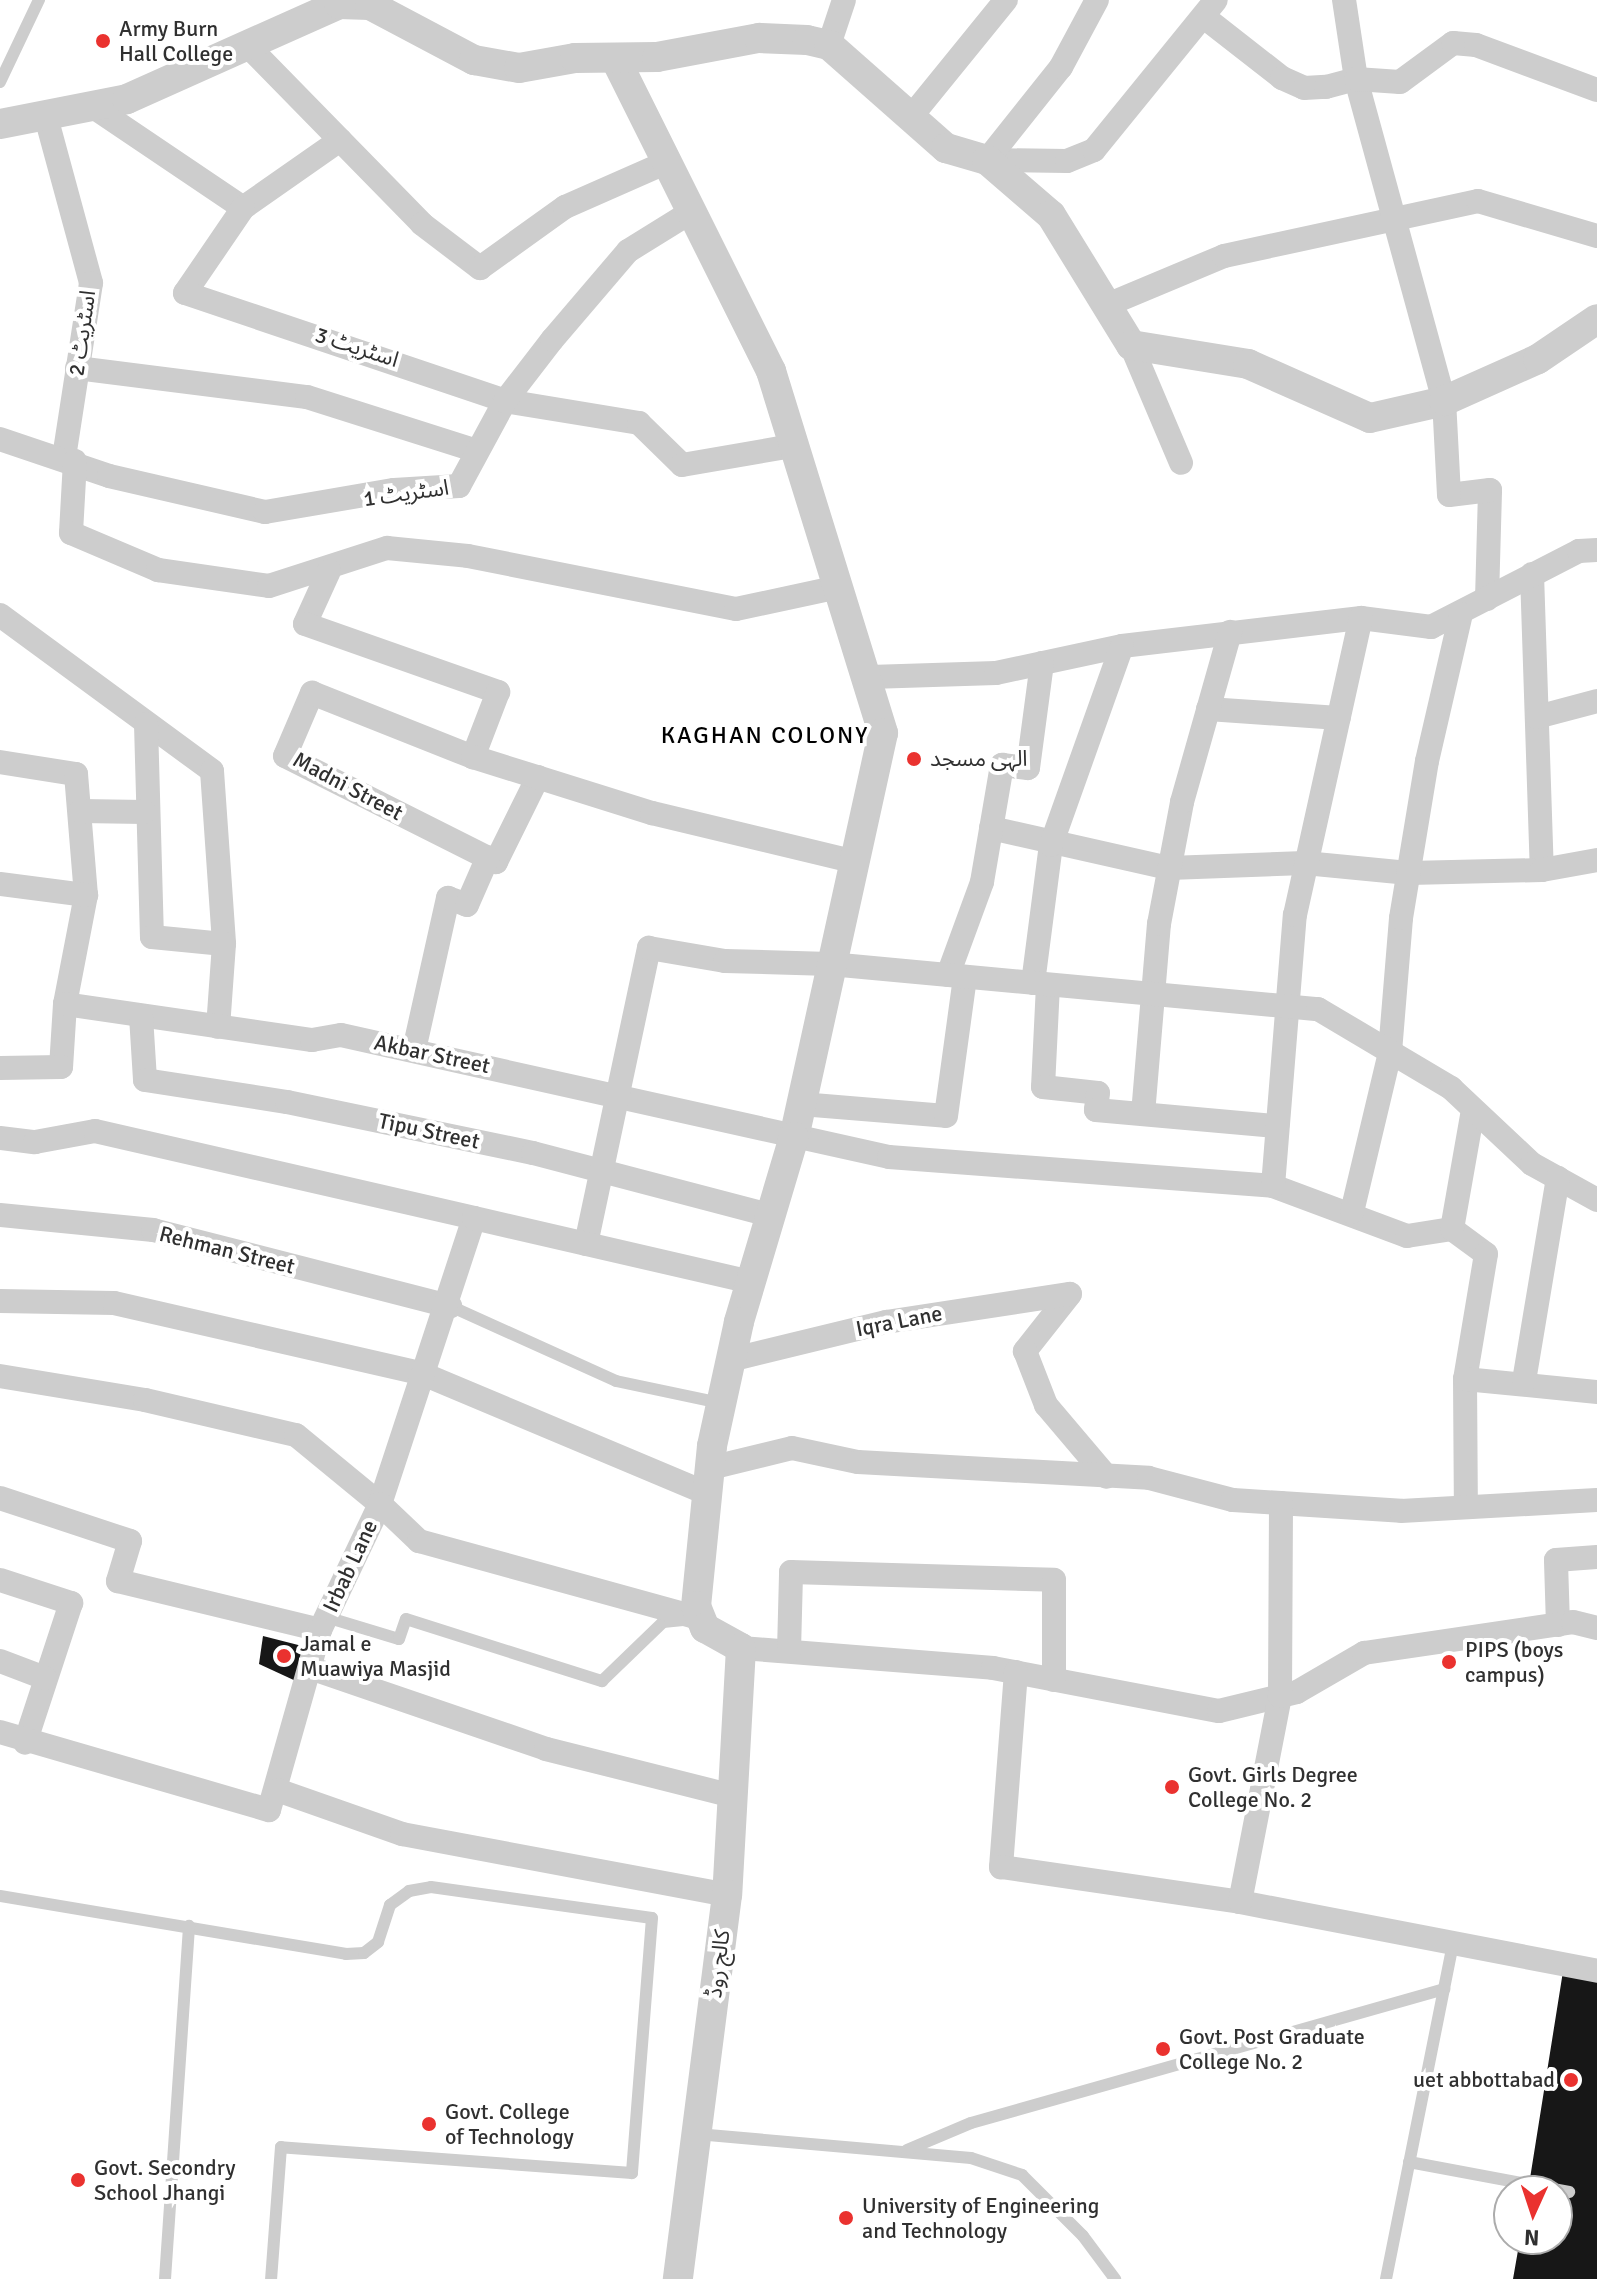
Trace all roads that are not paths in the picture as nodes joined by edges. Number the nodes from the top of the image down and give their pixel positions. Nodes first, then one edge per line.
1 (39, 0) edge
2 (844, 0) edge
3 (1006, 0) edge
4 (1097, 0) edge
5 (1344, 0) edge
6 (370, 3) edge
7 (1210, 9) edge
8 (247, 45) junction
9 (829, 45) junction
10 (615, 58) junction
11 (1356, 79) junction
12 (0, 82) edge
13 (1597, 90) edge
14 (92, 106) junction
15 (46, 117) junction
16 (910, 118) junction
17 (0, 124) edge
18 (340, 140) junction
19 (987, 160) junction
20 (667, 162) junction
21 (243, 208) junction
22 (691, 212) junction
23 (1391, 220) junction
24 (1597, 236) edge
25 (1107, 305) junction
26 (1597, 319) edge
27 (1131, 345) junction
28 (77, 368) junction
29 (505, 401) junction
30 (1444, 401) junction
31 (0, 439) edge
32 (792, 446) junction
33 (477, 451) junction
34 (70, 460) junction
35 (1181, 463) dead end
36 (1597, 550) edge
37 (329, 571) junction
38 (1532, 574) junction
39 (839, 587) junction
40 (1487, 599) junction
41 (1461, 614) junction
42 (0, 615) edge
43 (1361, 618) junction
44 (1230, 632) junction
45 (1122, 646) junction
46 (1042, 663) junction
47 (870, 677) junction
48 (1597, 701) edge
49 (1208, 709) junction
50 (1537, 717) junction
51 (1339, 718) junction
52 (146, 724) junction
53 (473, 757) junction
54 (0, 762) edge
55 (538, 777) junction
56 (81, 811) junction
57 (144, 812) junction
58 (991, 828) junction
59 (1051, 845) junction
60 (488, 857) junction
61 (1597, 860) edge
62 (852, 861) junction
63 (1305, 863) junction
64 (1169, 868) junction
65 (1542, 870) junction
66 (1409, 873) junction
67 (0, 884) edge
68 (86, 895) junction
69 (224, 944) junction
70 (830, 964) junction
71 (956, 976) junction
72 (1040, 984) junction
73 (1150, 995) junction
74 (65, 1004) junction
75 (1285, 1008) junction
76 (141, 1016) junction
77 (218, 1027) junction
78 (414, 1050) junction
79 (1390, 1052) junction
80 (0, 1068) edge
81 (618, 1096) junction
82 (801, 1104) junction
83 (1473, 1110) junction
84 (1143, 1114) junction
85 (1277, 1126) junction
86 (794, 1137) junction
87 (0, 1138) edge
88 (602, 1171) junction
89 (1558, 1178) junction
90 (1273, 1186) junction
91 (1597, 1200) edge
92 (1352, 1212) junction
93 (0, 1215) edge
94 (773, 1216) junction
95 (474, 1218) junction
96 (1452, 1229) junction
97 (586, 1244) junction
98 (752, 1282) junction
99 (0, 1301) edge
100 (450, 1306) junction
101 (730, 1360) junction
102 (423, 1374) junction
103 (0, 1376) edge
104 (1465, 1379) junction
105 (1524, 1381) junction
106 (1597, 1392) edge
107 (720, 1403) junction
108 (1107, 1477) junction
109 (709, 1481) junction
110 (0, 1498) edge
111 (1597, 1500) edge
112 (1281, 1503) junction
113 (380, 1504) junction
114 (1466, 1507) junction
115 (1597, 1557) edge
116 (0, 1580) edge
117 (698, 1618) junction
118 (323, 1624) junction
119 (1581, 1624) edge
120 (741, 1648) junction
121 (789, 1651) junction
122 (0, 1661) edge
123 (310, 1668) junction
124 (1016, 1672) junction
125 (45, 1678) junction
126 (1054, 1680) junction
127 (1280, 1696) junction
128 (0, 1732) edge
129 (25, 1743) junction
130 (277, 1790) junction
131 (733, 1796) junction
132 (727, 1895) junction
133 (0, 1896) edge
134 (1240, 1902) junction
135 (189, 1926) junction
136 (1453, 1944) junction
137 (1597, 1971) edge
138 (1444, 1989) junction
139 (696, 2134) junction
140 (907, 2150) junction
141 (1409, 2162) junction
142 (1493, 2178) edge
143 (165, 2279) edge
144 (271, 2279) edge
145 (678, 2279) edge
146 (1115, 2279) edge
147 (1386, 2279) edge

1 - 12 lane
2 - 9 street
3 - 16 street
4 - 19 street
5 - 11 street
6 - 8 street
6 - 10 street
7 - 11 street
7 - 19 street
8 - 14 street
8 - 18 street
9 - 10 street
9 - 16 street
10 - 20 street
11 - 13 street
11 - 23 street
14 - 15 street
14 - 21 street
15 - 17 street
15 - 28 street, اسٹریٹ 2
16 - 19 street
18 - 20 street
18 - 21 street
19 - 25 street
20 - 22 street
21 - 29 street, اسٹریٹ 3
22 - 29 street, اسٹریٹ 1
22 - 32 street
23 - 24 street
23 - 25 street
23 - 30 street
25 - 27 street
26 - 30 street
27 - 30 street
27 - 35 street
28 - 33 street
28 - 34 street, اسٹریٹ 2
29 - 32 street, اسٹریٹ 3
29 - 33 street, اسٹریٹ 1
30 - 40 street
31 - 34 street, اسٹریٹ 1
32 - 39 street
33 - 34 street, اسٹریٹ 1
34 - 37 street, اسٹریٹ 2
36 - 38 street
37 - 39 street
37 - 53 street
38 - 40 street
38 - 50 street
39 - 47 street
40 - 41 street
41 - 43 street
41 - 66 street
42 - 52 street
43 - 44 street
43 - 51 street
44 - 45 street
44 - 49 street
45 - 46 street
45 - 59 street
46 - 47 street
46 - 58 street
47 - 62 street
48 - 50 street
49 - 51 street
49 - 64 street
50 - 65 street
51 - 63 street
52 - 57 street
52 - 69 street
53 - 55 street, Madni Street
53 - 60 street, Madni Street
54 - 56 street
55 - 60 street
55 - 62 street, Madni Street
56 - 57 street
56 - 68 street
57 - 69 street
58 - 59 street
58 - 71 street
59 - 64 street
59 - 72 street
60 - 78 street
61 - 65 street
62 - 70 street
63 - 64 street
63 - 66 street
63 - 75 street
64 - 73 street
65 - 66 street
66 - 79 street
67 - 68 street
68 - 74 street
69 - 77 street
70 - 71 street
70 - 81 street
70 - 82 street
71 - 72 street
71 - 82 street
72 - 73 street
72 - 84 street
73 - 75 street
73 - 84 street
74 - 76 street, Akbar Street
74 - 80 street
75 - 79 street
75 - 85 street
76 - 77 street, Akbar Street
76 - 88 street, Tipu Street
77 - 78 street, Akbar Street
78 - 81 street, Akbar Street
79 - 83 street
79 - 92 street
81 - 86 street, Akbar Street
81 - 88 street
82 - 86 street
83 - 89 street
83 - 96 street
84 - 85 street
85 - 90 street
86 - 90 street, Akbar Street
86 - 94 street
87 - 95 street
88 - 94 street, Tipu Street
88 - 97 street
89 - 91 street
89 - 105 street
90 - 92 street, Akbar Street
92 - 96 street, Akbar Street
93 - 100 street, Rehman Street
94 - 98 street
95 - 97 street
95 - 100 street
96 - 104 street
97 - 98 street
98 - 101 street
99 - 102 street
100 - 102 street
100 - 107 lane
101 - 107 street
101 - 108 street, Iqra Lane
102 - 109 street
102 - 113 street
103 - 113 street
104 - 105 street
104 - 114 street
105 - 106 street
107 - 109 street
108 - 109 street
108 - 112 street
109 - 117 street
110 - 118 street, Irbab Lane
111 - 114 street
112 - 114 street
112 - 127 street
113 - 117 street, Irbab Lane
113 - 118 street, Irbab Lane
115 - 119 street
116 - 125 street
117 - 118 lane
117 - 120 street
118 - 123 street
119 - 127 street
120 - 121 street
120 - 131 street, کالج روڈ
121 - 124 street
121 - 126 street
122 - 125 street
123 - 130 street
123 - 131 street
124 - 126 street
124 - 134 street
125 - 129 street
126 - 127 street
127 - 134 street
128 - 129 street
129 - 130 street
130 - 132 street
131 - 132 street, کالج روڈ
132 - 139 street, کالج روڈ
133 - 135 lane
134 - 136 street
135 - 143 lane
135 - 144 lane
136 - 137 street
136 - 138 lane
138 - 140 lane
138 - 141 lane
139 - 140 lane
139 - 145 street, کالج روڈ
140 - 146 lane
141 - 142 lane
141 - 147 lane

